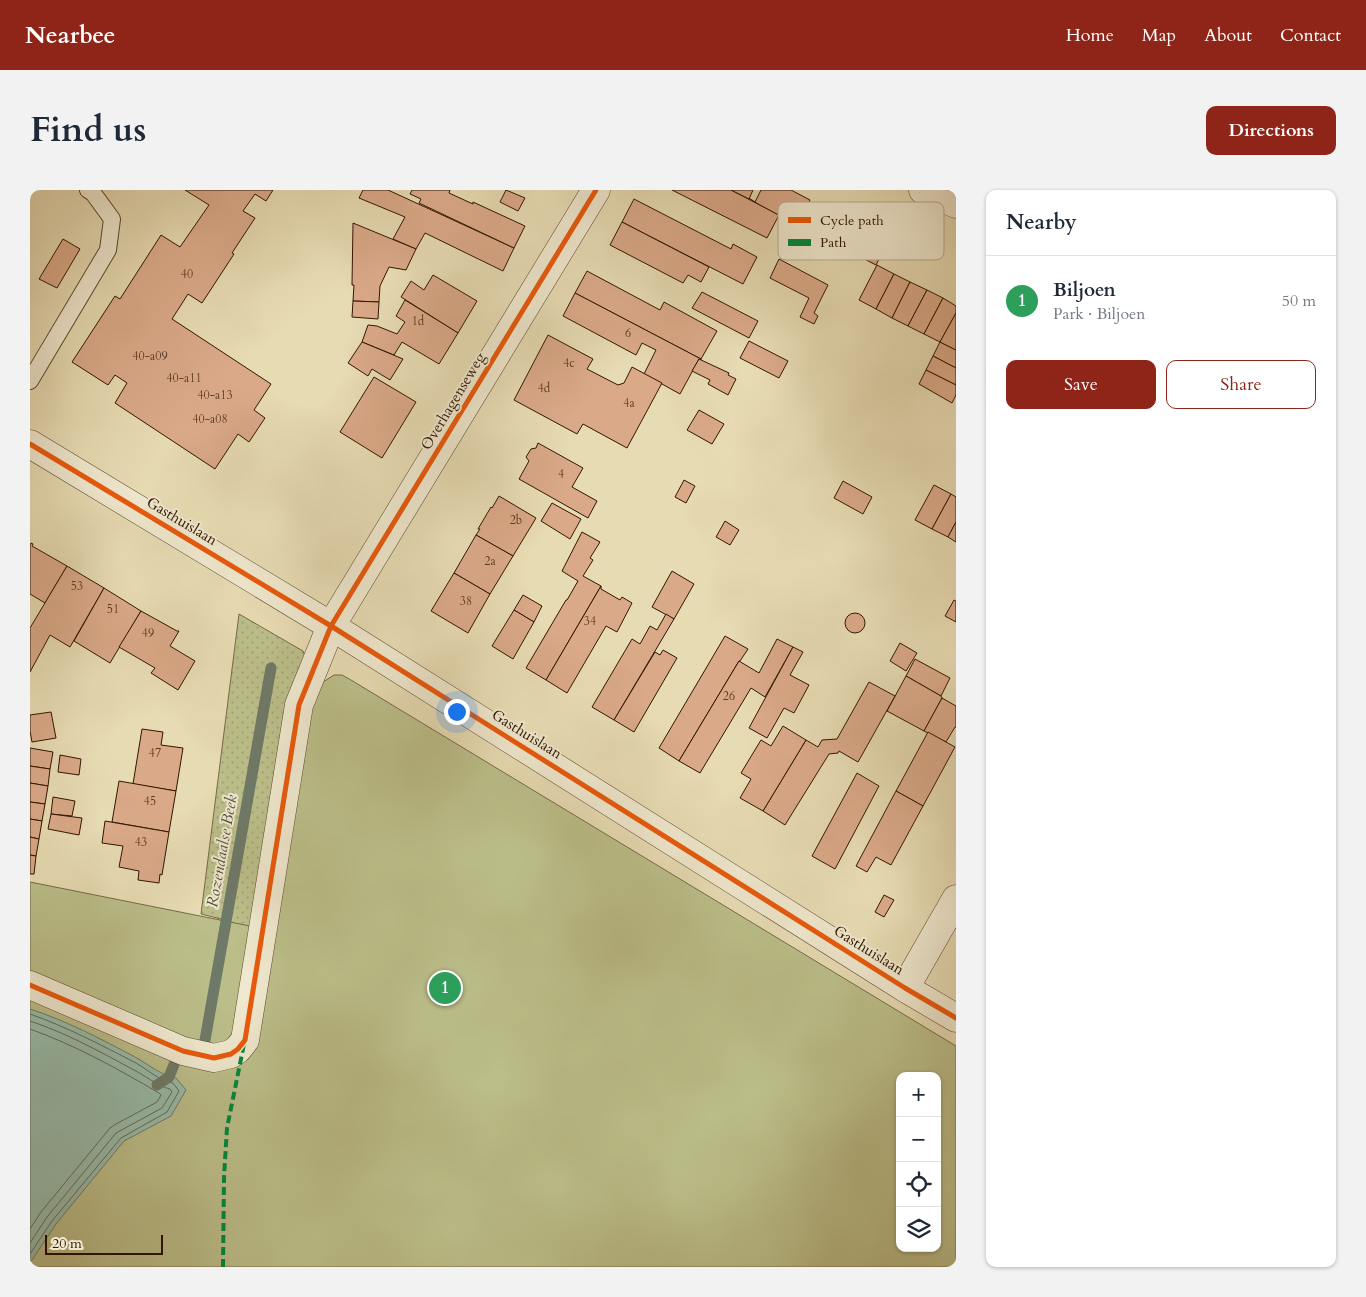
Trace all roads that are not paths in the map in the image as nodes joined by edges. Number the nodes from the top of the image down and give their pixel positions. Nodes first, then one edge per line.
1 (88, 190) edge
2 (596, 190) edge
3 (923, 190) edge
4 (956, 204) edge
5 (30, 380) edge
6 (30, 444) edge
7 (331, 626) junction
8 (956, 899) edge
9 (30, 985) edge
10 (905, 988) junction
11 (956, 1018) edge

1 - 5 lane
2 - 7 street, Overhagenseweg
3 - 4 street
6 - 7 street, Gasthuislaan
7 - 9 street, Overhagenseweg
7 - 10 street, Gasthuislaan
8 - 10 street
10 - 11 street, Gasthuislaan

